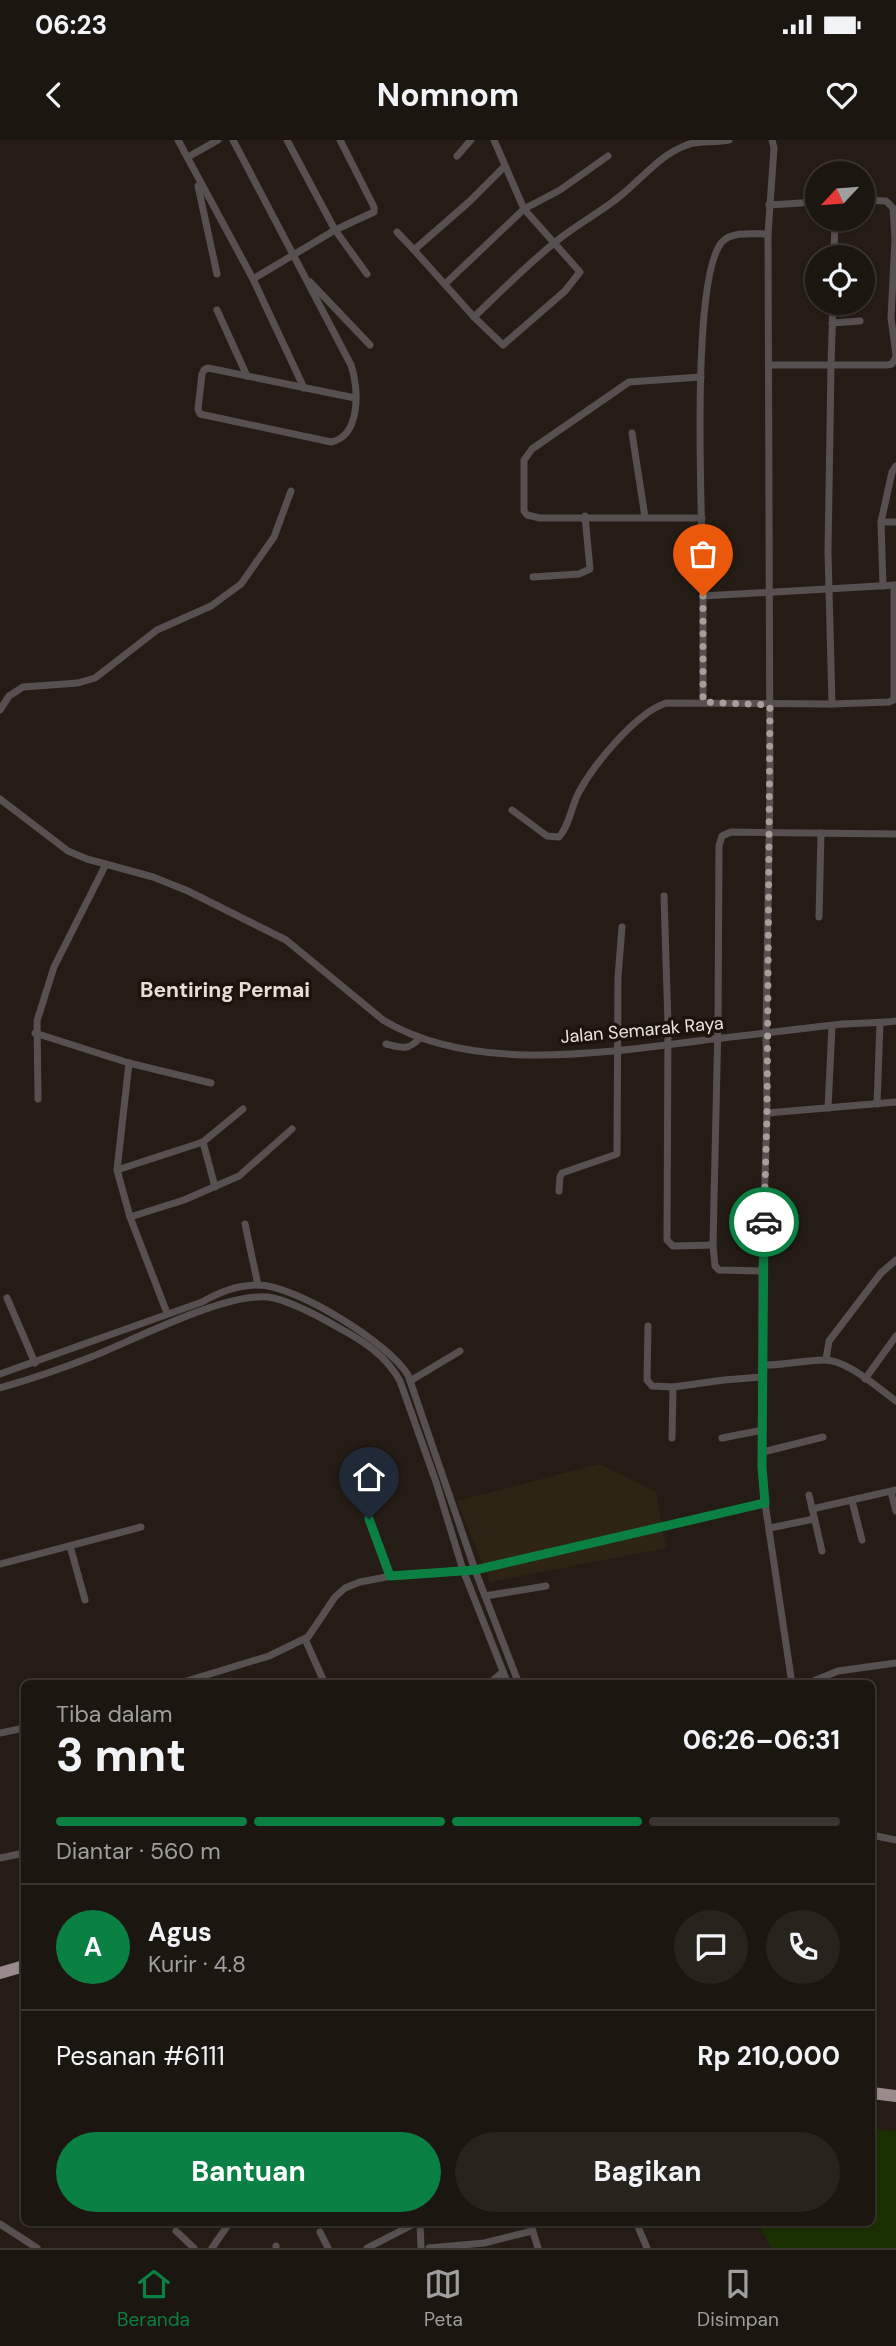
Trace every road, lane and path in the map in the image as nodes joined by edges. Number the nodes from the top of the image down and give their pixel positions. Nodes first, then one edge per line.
1 (178, 140) edge
2 (218, 140) edge
3 (233, 140) edge
4 (287, 140) edge
5 (340, 140) edge
6 (471, 140) edge
7 (494, 140) edge
8 (729, 140) edge
9 (778, 140) edge
10 (773, 144) edge
11 (457, 156) dead end
12 (608, 156) dead end
13 (188, 157) junction
14 (504, 167) junction
15 (196, 176) junction
16 (875, 201) edge
17 (805, 203) edge
18 (769, 205) junction
19 (524, 209) junction
20 (335, 230) junction
21 (397, 232) dead end
22 (768, 234) junction
23 (554, 243) junction
24 (414, 250) junction
25 (291, 256) junction
26 (217, 274) dead end
27 (303, 274) junction
28 (367, 274) dead end
29 (253, 279) junction
30 (445, 284) junction
31 (217, 310) dead end
32 (832, 315) edge
33 (474, 317) junction
34 (894, 318) edge
35 (860, 321) dead end
36 (832, 323) junction
37 (370, 345) dead end
38 (896, 356) edge
39 (769, 365) junction
40 (831, 365) junction
41 (247, 376) junction
42 (701, 377) junction
43 (304, 388) junction
44 (355, 398) junction
45 (632, 433) dead end
46 (896, 466) edge
47 (291, 491) dead end
48 (585, 516) junction
49 (645, 517) junction
50 (702, 518) junction
51 (881, 522) junction
52 (896, 522) edge
53 (533, 577) dead end
54 (895, 585) edge
55 (883, 586) junction
56 (830, 589) junction
57 (769, 592) junction
58 (703, 596) junction
59 (895, 699) edge
60 (703, 702) junction
61 (832, 704) junction
62 (770, 705) junction
63 (0, 710) edge
64 (0, 799) edge
65 (512, 810) dead end
66 (821, 832) junction
67 (769, 834) junction
68 (896, 834) edge
69 (106, 864) junction
70 (664, 895) dead end
71 (819, 917) dead end
72 (622, 927) dead end
73 (896, 1021) edge
74 (880, 1023) junction
75 (832, 1026) junction
76 (35, 1033) junction
77 (766, 1033) junction
78 (420, 1038) junction
79 (718, 1039) junction
80 (386, 1044) dead end
81 (667, 1045) junction
82 (619, 1051) junction
83 (129, 1063) junction
84 (211, 1083) dead end
85 (38, 1099) dead end
86 (896, 1102) edge
87 (877, 1104) junction
88 (828, 1108) junction
89 (243, 1109) dead end
90 (767, 1113) junction
91 (292, 1129) dead end
92 (202, 1142) junction
93 (117, 1170) junction
94 (215, 1187) junction
95 (559, 1191) dead end
96 (130, 1217) junction
97 (245, 1224) dead end
98 (713, 1245) junction
99 (896, 1260) edge
100 (762, 1271) junction
101 (258, 1285) junction
102 (277, 1289) junction
103 (7, 1298) dead end
104 (277, 1300) junction
105 (167, 1314) junction
106 (648, 1326) dead end
107 (896, 1336) edge
108 (84, 1344) junction
109 (460, 1351) dead end
110 (90, 1358) junction
111 (826, 1359) junction
112 (35, 1363) junction
113 (762, 1371) junction
114 (0, 1374) edge
115 (865, 1379) junction
116 (410, 1381) junction
117 (673, 1387) junction
118 (0, 1388) edge
119 (896, 1401) edge
120 (763, 1430) junction
121 (822, 1437) dead end
122 (672, 1438) dead end
123 (722, 1438) dead end
124 (763, 1452) junction
125 (893, 1491) edge
126 (809, 1495) dead end
127 (852, 1501) junction
128 (765, 1503) junction
129 (812, 1509) junction
130 (896, 1511) edge
131 (369, 1519) dead end
132 (814, 1519) junction
133 (141, 1527) dead end
134 (770, 1528) junction
135 (862, 1540) dead end
136 (70, 1546) junction
137 (821, 1551) dead end
138 (0, 1564) edge
139 (463, 1570) junction
140 (475, 1570) junction
141 (390, 1576) junction
142 (546, 1586) dead end
143 (485, 1596) junction
144 (85, 1600) dead end
145 (304, 1639) junction
146 (896, 1663) edge
147 (503, 1672) junction
148 (190, 1680) edge
149 (323, 1680) edge
150 (493, 1680) edge
151 (506, 1680) edge
152 (518, 1680) edge
153 (791, 1680) edge
154 (824, 1680) edge
155 (21, 1729) edge
156 (0, 1733) edge
157 (875, 1836) edge
158 (896, 1840) edge
159 (19, 1854) dead end
160 (0, 1858) edge
161 (21, 1967) edge
162 (0, 1973) edge
163 (875, 2093) edge
164 (896, 2096) edge
165 (0, 2224) edge
166 (227, 2226) edge
167 (411, 2226) edge
168 (419, 2226) edge
169 (638, 2226) edge
170 (531, 2227) edge
171 (176, 2231) dead end
172 (320, 2232) dead end
173 (37, 2248) edge
174 (194, 2248) edge
175 (212, 2248) edge
176 (328, 2248) edge
177 (367, 2248) edge
178 (421, 2248) edge
179 (429, 2248) edge
180 (538, 2248) edge
181 (647, 2248) edge

1 - 13 street
2 - 13 street
3 - 25 street
4 - 20 street
5 - 20 street
6 - 11 street
7 - 14 street
8 - 23 street
9 - 10 street
10 - 18 street
12 - 19 street
13 - 15 street
14 - 19 street
14 - 24 street
15 - 26 street
15 - 29 street
16 - 34 street
17 - 18 street
18 - 22 street
19 - 23 street
19 - 30 street
20 - 25 street
20 - 28 street
21 - 24 street
22 - 39 street
22 - 42 street
23 - 33 street
23 - 33 street
24 - 30 street
25 - 27 street
25 - 29 street
27 - 37 street
27 - 44 street
29 - 43 street
30 - 33 street
31 - 41 street
32 - 36 street
34 - 38 street
35 - 36 street
36 - 40 street
38 - 40 street
39 - 40 street
39 - 57 street
40 - 56 street
41 - 43 street
41 - 44 street
42 - 48 street
42 - 50 street
43 - 44 street
45 - 49 street
46 - 51 street
47 - 63 street
48 - 49 street
48 - 53 street
49 - 50 street
50 - 58 street
51 - 52 street
51 - 55 street
54 - 55 street
54 - 59 street
55 - 56 street
56 - 57 street
56 - 61 street
57 - 58 street
57 - 62 street
58 - 60 street
59 - 61 street
60 - 62 street
60 - 65 street
61 - 62 street
62 - 67 street
64 - 69 street, Jalan Semarak Raya
66 - 67 street
66 - 68 street
66 - 71 street
67 - 77 street
67 - 79 street
69 - 76 street
69 - 78 street, Jalan Semarak Raya
70 - 81 street
72 - 82 street
73 - 74 street, Jalan Semarak Raya
74 - 75 street, Jalan Semarak Raya
74 - 87 street
75 - 77 street, Jalan Semarak Raya
75 - 88 street
76 - 83 street
76 - 85 street
77 - 79 street, Jalan Semarak Raya
77 - 90 street
78 - 80 street
78 - 82 street, Jalan Semarak Raya
79 - 81 street, Jalan Semarak Raya
79 - 98 street
81 - 82 street, Jalan Semarak Raya
81 - 98 street
82 - 95 street
83 - 84 street
83 - 93 street
86 - 87 street
87 - 88 street
88 - 90 street
89 - 92 street
90 - 100 street
91 - 94 street
92 - 93 street
92 - 94 street
93 - 96 street
94 - 96 street
96 - 105 street
97 - 101 street
98 - 100 street
99 - 111 street
100 - 113 street
101 - 102 street
101 - 105 street
102 - 104 street
102 - 116 street
103 - 112 street
104 - 110 street
104 - 139 street
105 - 108 street
106 - 117 street
107 - 115 street
108 - 110 street
108 - 112 street
109 - 116 street
110 - 118 street
111 - 113 street
111 - 115 street
112 - 114 street
113 - 117 street
113 - 120 street
115 - 119 street
116 - 140 street
117 - 122 street
120 - 123 street
120 - 124 street
121 - 124 street
124 - 128 street
125 - 127 street
125 - 130 street
126 - 129 street
127 - 129 street
127 - 135 street
128 - 134 street
128 - 140 street
129 - 132 street
131 - 141 street
132 - 134 street
132 - 137 street
133 - 136 street
134 - 153 street
136 - 138 street
136 - 144 street
139 - 140 street
139 - 141 street
139 - 147 street
140 - 143 street
141 - 145 street
142 - 143 street
143 - 152 street
145 - 148 street
145 - 149 street
146 - 154 street
147 - 150 street
147 - 151 street
155 - 156 street
157 - 158 street
159 - 160 street
161 - 162 highway
163 - 164 highway
165 - 173 street
166 - 175 street
167 - 177 street
168 - 178 street
169 - 181 street
170 - 179 street
170 - 180 street
171 - 174 street
172 - 176 street

